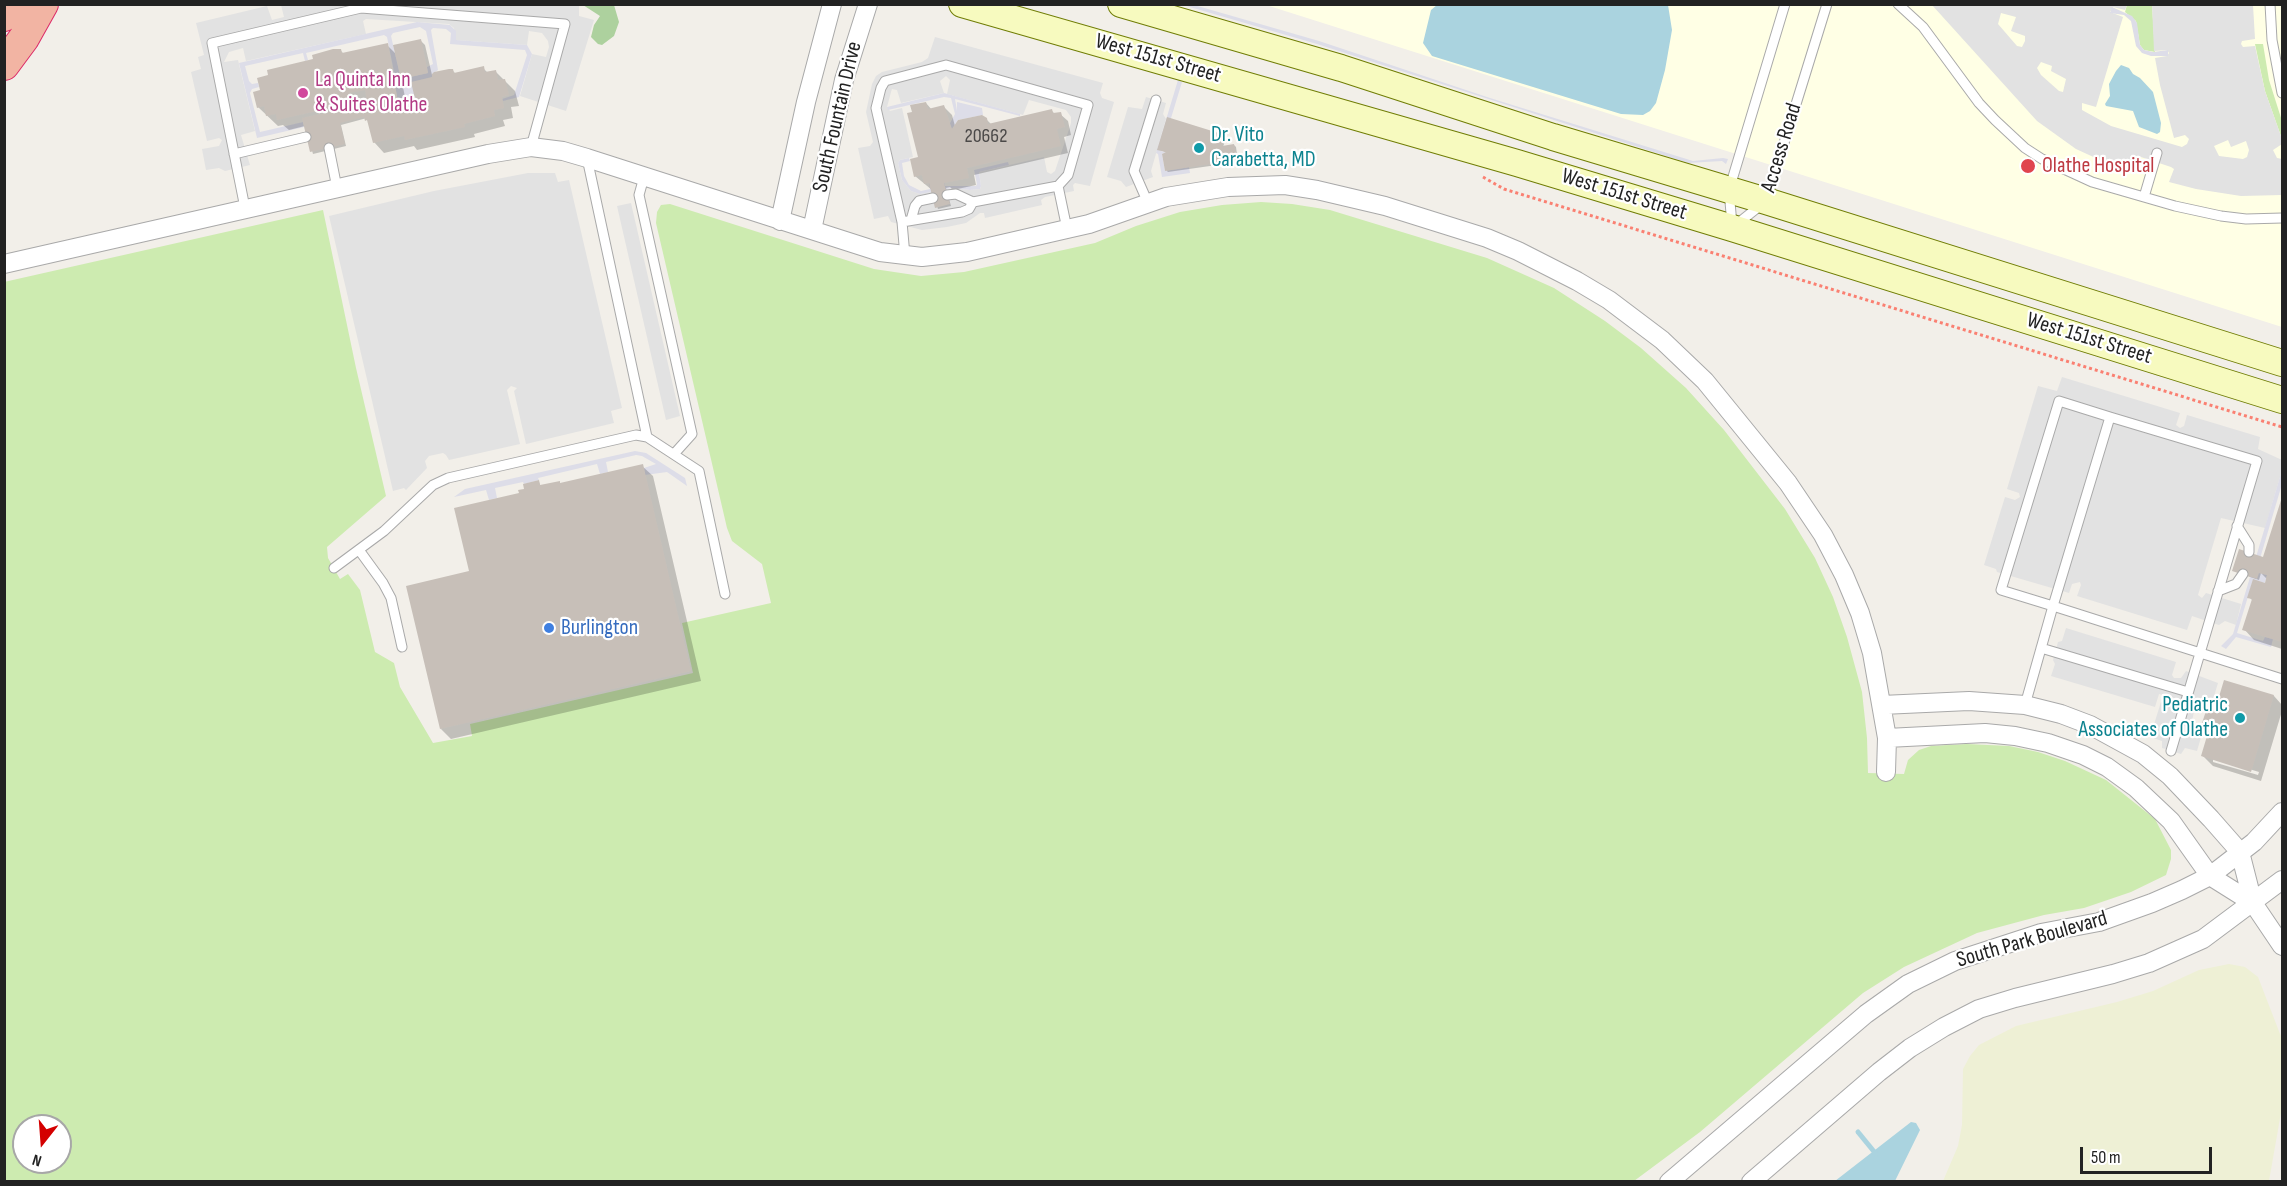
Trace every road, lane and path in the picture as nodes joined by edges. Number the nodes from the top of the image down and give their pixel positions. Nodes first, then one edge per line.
1 (11, 4) edge
2 (43, 4) edge
3 (832, 4) edge
4 (868, 4) edge
5 (962, 4) edge
6 (1121, 4) edge
7 (1785, 4) edge
8 (1827, 4) edge
9 (1898, 4) edge
10 (2270, 4) edge
11 (4, 16) edge
12 (4, 64) edge
13 (2283, 93) edge
14 (1156, 100) dead end
15 (306, 137) dead end
16 (531, 147) junction
17 (329, 148) dead end
18 (2157, 153) dead end
19 (234, 154) junction
20 (587, 158) junction
21 (644, 177) junction
22 (1484, 177) dead end
23 (1058, 186) junction
24 (337, 188) junction
25 (1729, 190) junction
26 (947, 195) dead end
27 (2144, 197) junction
28 (933, 198) dead end
29 (1766, 201) junction
30 (973, 202) junction
31 (1148, 203) junction
32 (245, 208) junction
33 (2283, 218) edge
34 (780, 221) junction
35 (906, 221) junction
36 (1732, 228) junction
37 (1068, 229) junction
38 (812, 230) junction
39 (905, 256) junction
40 (4, 264) edge
41 (2283, 363) edge
42 (2283, 400) edge
43 (2110, 417) junction
44 (2283, 427) edge
45 (647, 437) junction
46 (674, 454) junction
47 (2237, 526) junction
48 (359, 550) junction
49 (2249, 552) dead end
50 (334, 568) dead end
51 (2243, 574) dead end
52 (2218, 591) junction
53 (725, 594) dead end
54 (2052, 606) junction
55 (402, 647) dead end
56 (2041, 648) junction
57 (2200, 653) junction
58 (2283, 679) edge
59 (2188, 692) junction
60 (1882, 705) junction
61 (2025, 705) junction
62 (1887, 738) junction
63 (2171, 751) dead end
64 (1886, 772) dead end
65 (2283, 812) edge
66 (2240, 852) junction
67 (2210, 876) junction
68 (2283, 880) edge
69 (2253, 903) junction
70 (2283, 946) edge
71 (1669, 1182) edge
72 (1751, 1182) edge

1 - 11 highway
2 - 12 highway
3 - 34 street, South Fountain Drive
4 - 38 street, South Fountain Drive
5 - 36 main road, West 151st Street
6 - 25 main road, West 151st Street
7 - 25 lane, Access Road
8 - 29 lane, Access Road
9 - 27 lane
10 - 13 lane
14 - 31 lane
15 - 19 lane
16 - 19 lane
16 - 20 street
16 - 24 street
17 - 24 lane
18 - 27 lane
19 - 32 lane
20 - 21 street
20 - 45 lane
21 - 34 street
21 - 46 lane
22 - 44 path
23 - 30 lane
23 - 35 lane
23 - 37 lane
24 - 32 street
25 - 29 main road, West 151st Street
25 - 36 lane, Access Road
26 - 30 lane
27 - 33 lane
28 - 35 lane
29 - 36 lane, Access Road
29 - 41 main road, West 151st Street
30 - 35 lane
31 - 37 street
31 - 60 street
32 - 40 street
34 - 38 street
35 - 39 lane
36 - 42 main road, West 151st Street
37 - 39 street
38 - 39 street
43 - 47 lane
43 - 54 lane
43 - 54 lane
45 - 46 lane
45 - 48 lane
46 - 53 lane
47 - 49 lane
47 - 52 lane
48 - 50 lane
48 - 55 lane
51 - 52 lane
52 - 57 lane
54 - 56 lane
54 - 57 lane
56 - 59 lane
56 - 61 lane
57 - 58 lane
57 - 59 lane
59 - 63 lane
60 - 61 street
60 - 62 street
61 - 66 street
62 - 64 street
62 - 67 street
65 - 66 street, South Park Boulevard
66 - 67 street, South Park Boulevard
66 - 69 street
67 - 69 street
67 - 71 street, South Park Boulevard
68 - 69 street
69 - 70 street
69 - 72 street

